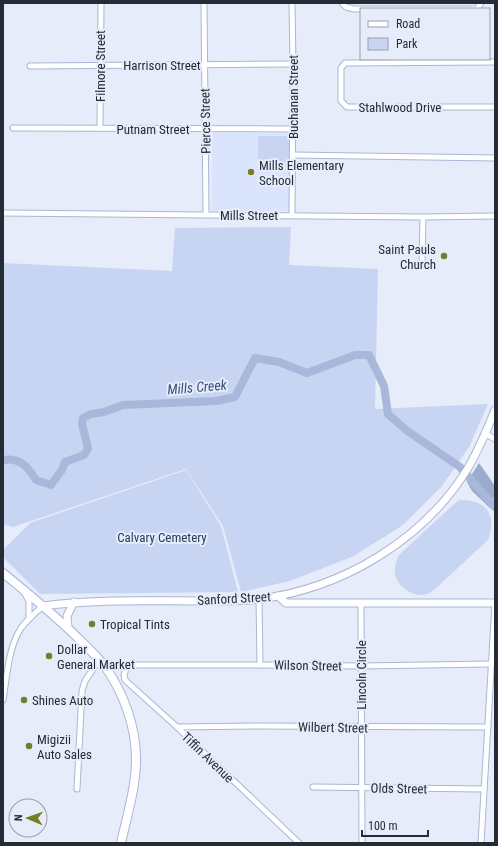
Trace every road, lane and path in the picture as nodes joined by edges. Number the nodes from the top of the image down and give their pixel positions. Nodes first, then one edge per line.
1 (100, 3) edge
2 (204, 3) edge
3 (292, 3) edge
4 (342, 3) edge
5 (360, 9) edge
6 (495, 62) edge
7 (293, 64) junction
8 (204, 65) junction
9 (30, 66) dead end
10 (100, 66) junction
11 (495, 107) edge
12 (13, 128) dead end
13 (100, 128) junction
14 (206, 129) junction
15 (293, 129) junction
16 (294, 155) junction
17 (495, 158) edge
18 (3, 213) edge
19 (206, 214) junction
20 (292, 215) junction
21 (495, 216) edge
22 (423, 217) junction
23 (422, 265) dead end
24 (495, 410) edge
25 (486, 434) junction
26 (495, 439) edge
27 (3, 573) edge
28 (23, 589) junction
29 (278, 596) junction
30 (259, 599) junction
31 (74, 602) junction
32 (495, 603) edge
33 (361, 604) junction
34 (42, 606) junction
35 (29, 619) junction
36 (68, 628) junction
37 (99, 660) junction
38 (491, 664) junction
39 (260, 665) junction
40 (360, 666) junction
41 (126, 669) joint
42 (3, 700) edge
43 (361, 727) junction
44 (488, 727) junction
45 (178, 728) junction
46 (314, 787) dead end
47 (362, 788) junction
48 (77, 789) dead end
49 (484, 789) junction
50 (122, 843) edge
51 (299, 843) edge
52 (362, 843) edge
53 (481, 843) edge

1 - 10 street, Filmore Street
2 - 8 street, Pierce Street
3 - 7 street, Buchanan Street
4 - 5 street
6 - 11 street, Stahlwood Drive
7 - 8 street, Harrison Street
7 - 15 street, Buchanan Street
8 - 10 street, Harrison Street
8 - 14 street, Pierce Street
9 - 10 street, Harrison Street
10 - 13 street, Filmore Street
12 - 13 street, Putnam Street
13 - 14 street, Putnam Street
14 - 15 street, Putnam Street
14 - 19 street, Pierce Street
15 - 16 street, Buchanan Street
16 - 17 street
16 - 20 street, Buchanan Street
18 - 19 street, Mills Street
19 - 20 street, Mills Street
20 - 22 street, Mills Street
21 - 22 street, Mills Street
22 - 23 street
24 - 25 main road
25 - 26 street
25 - 29 main road
27 - 28 main road
28 - 34 main road
28 - 35 street
29 - 30 main road, Sanford Street
29 - 33 main road, Sanford Street
30 - 31 main road, Sanford Street
30 - 39 street
31 - 34 main road, Sanford Street
31 - 36 main road
32 - 33 main road, Sanford Street
32 - 38 street
33 - 40 street, Lincoln Circle
34 - 35 street
34 - 36 main road
35 - 42 street
36 - 37 main road
37 - 48 street
37 - 50 main road
38 - 40 street, Wilson Street
38 - 44 street
39 - 40 street, Wilson Street
39 - 41 street, Wilson Street
40 - 43 street, Lincoln Circle
41 - 45 street, Tiffin Avenue
43 - 44 street, Wilbert Street
43 - 45 street, Wilbert Street
43 - 47 street, Lincoln Circle
44 - 49 street
45 - 51 street, Tiffin Avenue
46 - 47 street, Olds Street
47 - 49 street, Olds Street
47 - 52 street, Lincoln Circle
49 - 53 street

